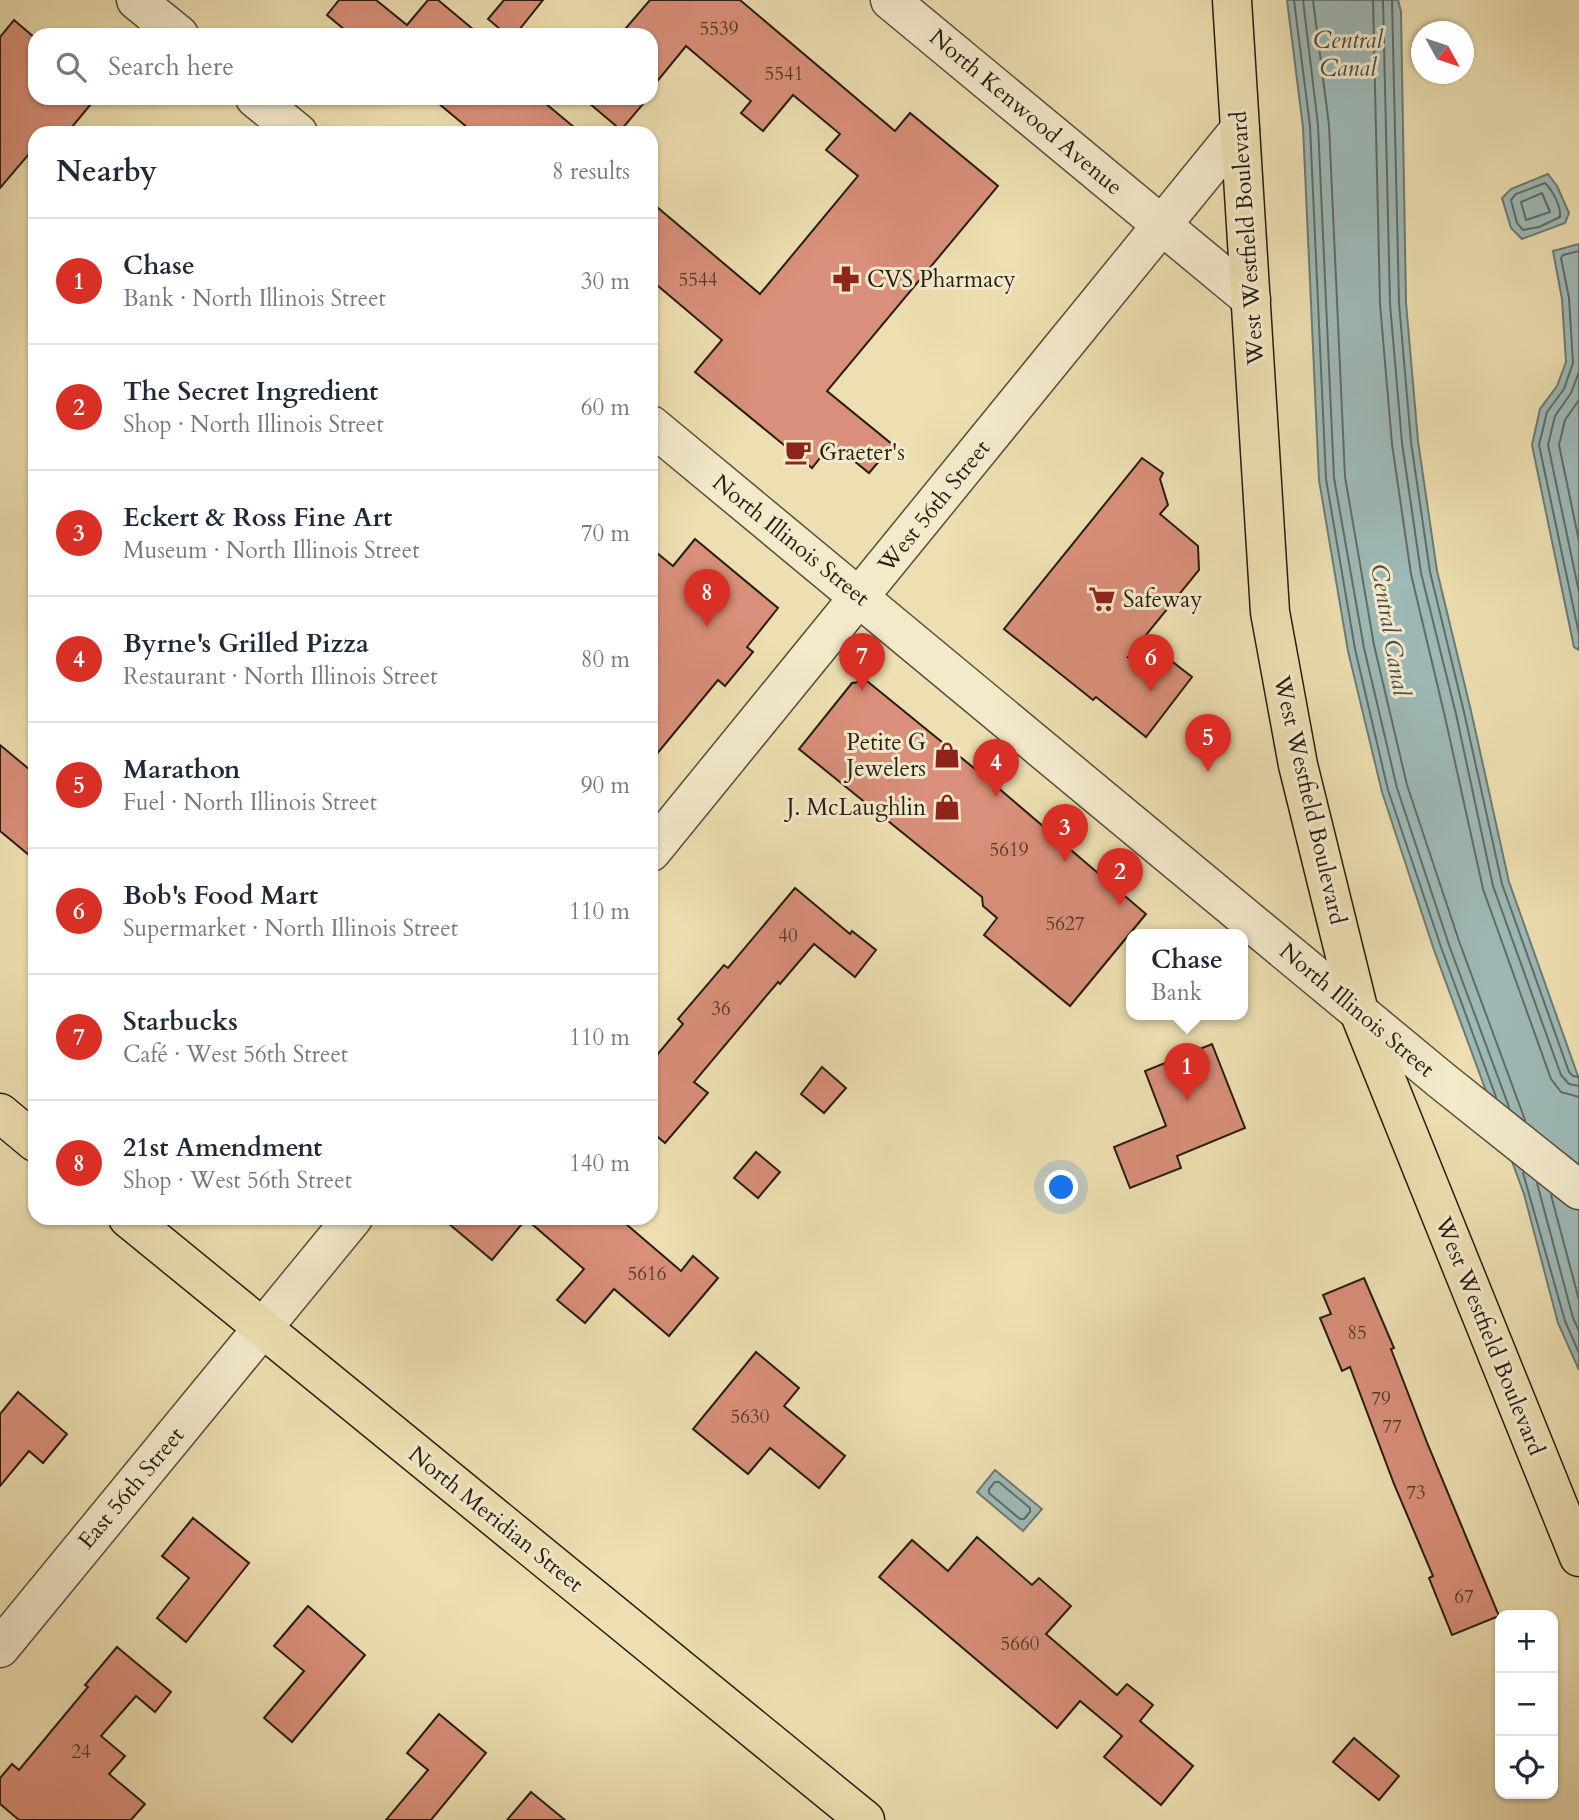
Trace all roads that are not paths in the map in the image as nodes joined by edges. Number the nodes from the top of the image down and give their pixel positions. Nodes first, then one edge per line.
1 (136, 0) edge
2 (890, 0) edge
3 (1232, 0) edge
4 (170, 28) edge
5 (264, 105) edge
6 (289, 126) edge
7 (1240, 129) junction
8 (1161, 224) junction
9 (1251, 299) junction
10 (658, 431) edge
11 (860, 597) junction
12 (658, 843) edge
13 (1359, 1012) junction
14 (0, 1113) edge
15 (28, 1136) edge
16 (1579, 1190) edge
17 (137, 1225) edge
18 (347, 1225) edge
19 (263, 1329) junction
20 (1579, 1557) edge
21 (0, 1648) edge
22 (865, 1820) edge

1 - 4 street
2 - 8 street, North Kenwood Avenue
3 - 7 main road, West Westfield Boulevard
5 - 6 street
7 - 8 street
7 - 9 main road, West Westfield Boulevard
8 - 9 street, North Kenwood Avenue
8 - 11 street, West 56th Street
9 - 13 main road, West Westfield Boulevard
10 - 11 street, North Illinois Street
11 - 12 street, West 56th Street
11 - 13 street, North Illinois Street
13 - 16 street, North Illinois Street
13 - 20 main road, West Westfield Boulevard
14 - 15 main road
17 - 19 main road, North Meridian Street
18 - 19 street
19 - 21 street, East 56th Street
19 - 22 main road, North Meridian Street

